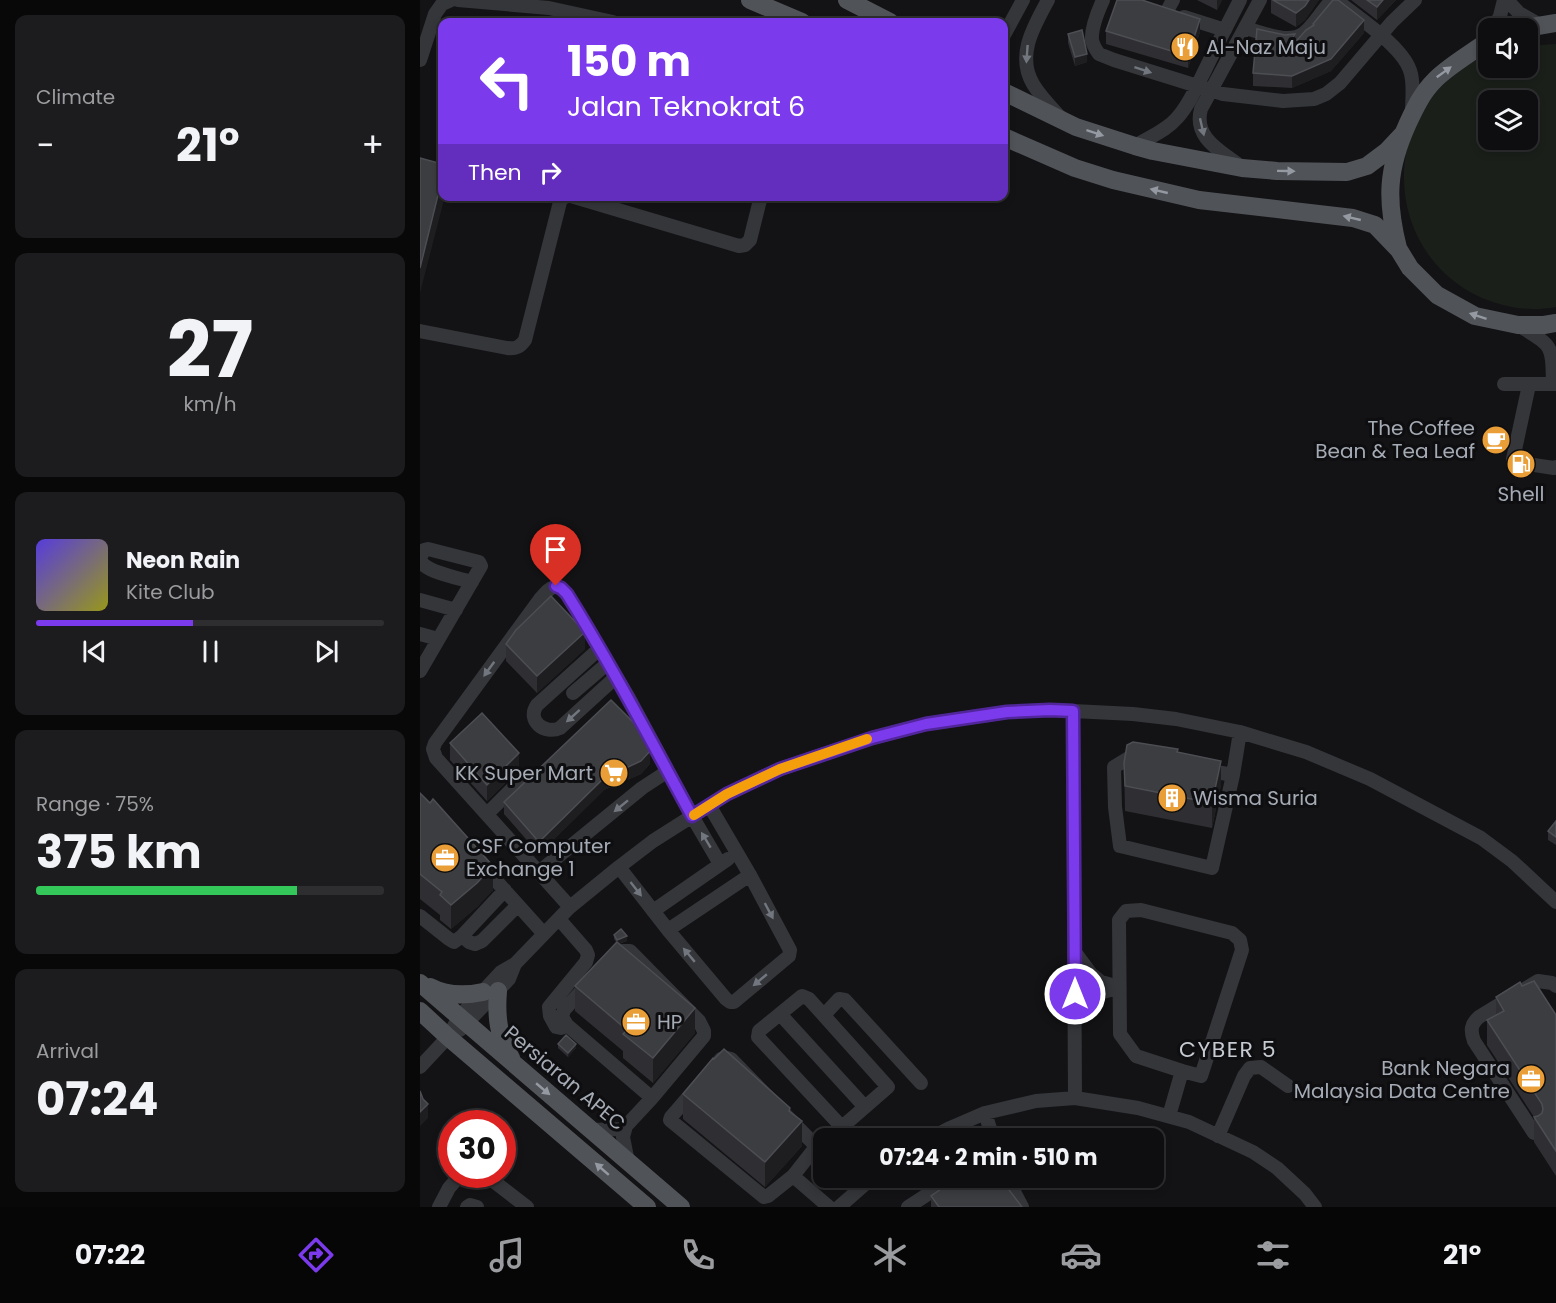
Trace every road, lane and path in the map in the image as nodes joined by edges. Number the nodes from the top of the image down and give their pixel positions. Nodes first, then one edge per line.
1 (451, 0) edge
2 (458, 0) edge
3 (750, 0) edge
4 (847, 0) edge
5 (1023, 0) edge
6 (1048, 0) edge
7 (1103, 0) edge
8 (1240, 0) edge
9 (1260, 0) edge
10 (1334, 0) edge
11 (1415, 0) edge
12 (1506, 0) edge
13 (1166, 6) edge
14 (595, 18) edge
15 (793, 18) edge
16 (882, 18) edge
17 (1499, 18) edge
18 (1540, 26) edge
19 (1008, 28) edge
20 (1245, 28) junction
21 (1225, 30) junction
22 (1381, 35) junction
23 (1478, 48) edge
24 (420, 60) edge
25 (1196, 87) junction
26 (1211, 92) junction
27 (1008, 94) edge
28 (1412, 114) junction
29 (1064, 121) junction
30 (1402, 135) junction
31 (1008, 139) edge
32 (1135, 146) junction
33 (1242, 168) junction
34 (561, 201) edge
35 (588, 201) edge
36 (760, 201) edge
37 (1399, 250) junction
38 (1556, 323) edge
39 (1518, 325) junction
40 (420, 331) edge
41 (1504, 384) dead end
42 (1555, 384) edge
43 (1529, 385) junction
44 (1556, 468) edge
45 (420, 560) edge
46 (472, 582) junction
47 (420, 600) edge
48 (456, 610) junction
49 (420, 634) edge
50 (438, 639) junction
51 (600, 649) junction
52 (608, 663) junction
53 (421, 668) edge
54 (616, 677) junction
55 (573, 693) dead end
56 (1073, 711) junction
57 (1240, 732) junction
58 (1154, 760) edge
59 (1188, 766) edge
60 (668, 771) junction
61 (1233, 775) junction
62 (525, 776) dead end
63 (709, 805) junction
64 (487, 814) junction
65 (692, 816) junction
66 (736, 854) junction
67 (474, 856) edge
68 (720, 864) junction
69 (619, 867) junction
70 (539, 872) junction
71 (750, 875) junction
72 (505, 890) junction
73 (1556, 902) edge
74 (518, 905) junction
75 (570, 907) junction
76 (653, 911) junction
77 (420, 916) edge
78 (559, 919) junction
79 (668, 930) junction
80 (544, 934) junction
81 (462, 936) junction
82 (1074, 951) junction
83 (420, 983) edge
84 (1556, 986) edge
85 (1119, 987) junction
86 (490, 991) junction
87 (420, 1011) edge
88 (780, 1014) junction
89 (824, 1014) junction
90 (1075, 1015) junction
91 (462, 1020) junction
92 (567, 1025) junction
93 (448, 1037) junction
94 (516, 1066) junction
95 (420, 1067) edge
96 (910, 1070) junction
97 (1182, 1071) junction
98 (921, 1083) dead end
99 (1288, 1086) dead end
100 (888, 1088) junction
101 (652, 1098) junction
102 (1075, 1098) junction
103 (865, 1107) junction
104 (985, 1113) junction
105 (1169, 1116) junction
106 (626, 1126) junction
107 (842, 1127) joint
108 (950, 1128) edge
109 (990, 1128) edge
110 (590, 1130) junction
111 (1534, 1133) edge
112 (1218, 1136) junction
113 (628, 1162) junction
114 (793, 1176) junction
115 (449, 1188) edge
116 (502, 1188) edge
117 (861, 1188) edge
118 (941, 1188) edge
119 (1012, 1188) edge
120 (439, 1207) edge
121 (467, 1207) edge
122 (477, 1207) edge
123 (527, 1207) edge
124 (646, 1207) edge
125 (681, 1207) edge
126 (829, 1207) edge
127 (839, 1207) edge
128 (908, 1207) edge
129 (1022, 1207) edge
130 (1315, 1207) edge

1 - 24 street
2 - 14 street
3 - 15 main road
4 - 16 main road
5 - 19 street
6 -> 29 street
7 -> 25 street
8 - 21 street
9 - 20 street
10 - 20 street
10 - 22 street
11 - 22 street
12 - 17 street
12 - 18 street
13 - 21 street
20 - 26 street
21 - 25 street
22 - 26 street
22 - 28 street
28 -> 23 main road
25 - 26 street
25 - 32 street
26 -> 33 street
27 - 29 main road
28 - 30 main road
29 -> 32 main road
33 -> 30 main road
30 - 37 main road
37 -> 31 main road
32 - 33 main road
34 - 40 street
35 - 36 street
39 -> 37 main road
38 - 39 main road
39 - 42 street
41 - 43 street
42 - 43 street
43 - 44 street
45 - 46 street
45 - 46 street
46 - 48 street
47 - 48 street
48 - 50 street
49 - 50 street
50 - 53 street
51 - 52 street
54 -> 51 street
51 -> 64 street
52 - 54 street
52 - 55 street
54 - 60 street
56 - 57 street
56 - 63 street
56 - 82 street
57 - 61 street
57 - 73 street
58 - 61 street
59 - 61 street
60 - 65 street
60 -> 70 street
62 - 64 street
63 - 65 street
63 - 66 street
64 - 70 street
68 -> 65 street
65 - 69 street
66 - 68 street
66 - 71 street
67 - 72 street
68 - 76 street
69 - 75 street
69 -> 76 street
70 - 75 street
71 - 79 street
71 -> 79 street
72 - 74 street
72 - 81 street
74 - 80 street
74 - 81 street
75 - 78 street
76 - 79 street
77 - 81 street
78 - 80 street
78 - 92 street
80 - 86 street
82 - 85 street
82 - 90 street
83 - 86 main road
83 - 91 main road, Persiaran APEC
84 - 111 street
85 - 90 street
85 - 97 street
85 - 97 street
86 - 91 street
86 - 94 main road
87 - 93 main road
88 - 89 street
88 - 103 street
88 - 107 street
89 - 96 street
89 - 100 street
90 - 102 street
91 - 93 street
91 - 94 main road, Persiaran APEC
92 - 101 street
92 - 101 street
93 - 95 street
124 -> 93 main road
94 -> 110 main road, Persiaran APEC
96 - 98 street
96 - 100 street
97 - 105 street
99 - 112 street
100 - 103 street
101 - 106 street
102 - 104 street
102 - 105 street
103 - 107 street
104 - 108 street
104 - 109 street
105 - 112 street
106 - 110 street
106 - 113 street
110 - 113 main road, Persiaran APEC
112 - 130 street
113 - 125 main road, Persiaran APEC
114 - 114 street
114 - 126 street
115 - 120 street
116 - 123 street
117 - 127 street
118 - 128 street
119 - 129 street
121 - 122 street

